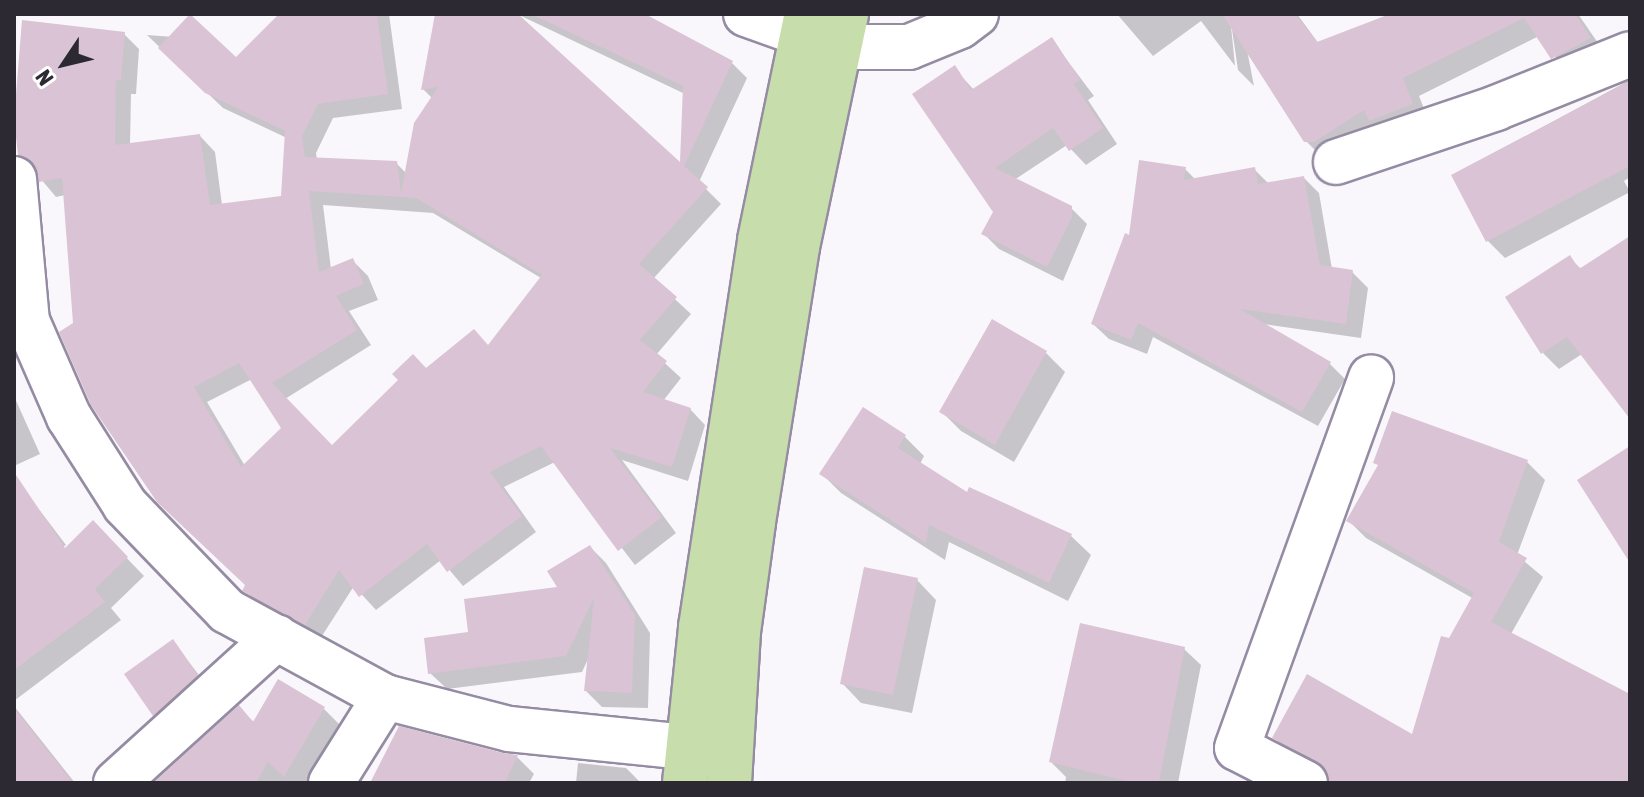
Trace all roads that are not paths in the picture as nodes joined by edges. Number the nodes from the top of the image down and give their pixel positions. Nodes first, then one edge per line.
1 (746, 14) edge
2 (976, 14) edge
3 (823, 28) edge
4 (1630, 54) edge
5 (1336, 162) dead end
6 (14, 179) edge
7 (1371, 378) dead end
8 (277, 637) junction
9 (385, 697) junction
10 (685, 765) edge
11 (1229, 765) edge
12 (116, 783) edge
13 (331, 783) edge
14 (729, 783) edge
15 (1305, 783) edge

1 - 3 street
2 - 3 street
3 - 10 main road
3 - 14 main road
4 - 5 street
6 - 8 street
7 - 11 street
8 - 9 street
8 - 12 street
9 - 10 street
9 - 13 street
11 - 15 street

